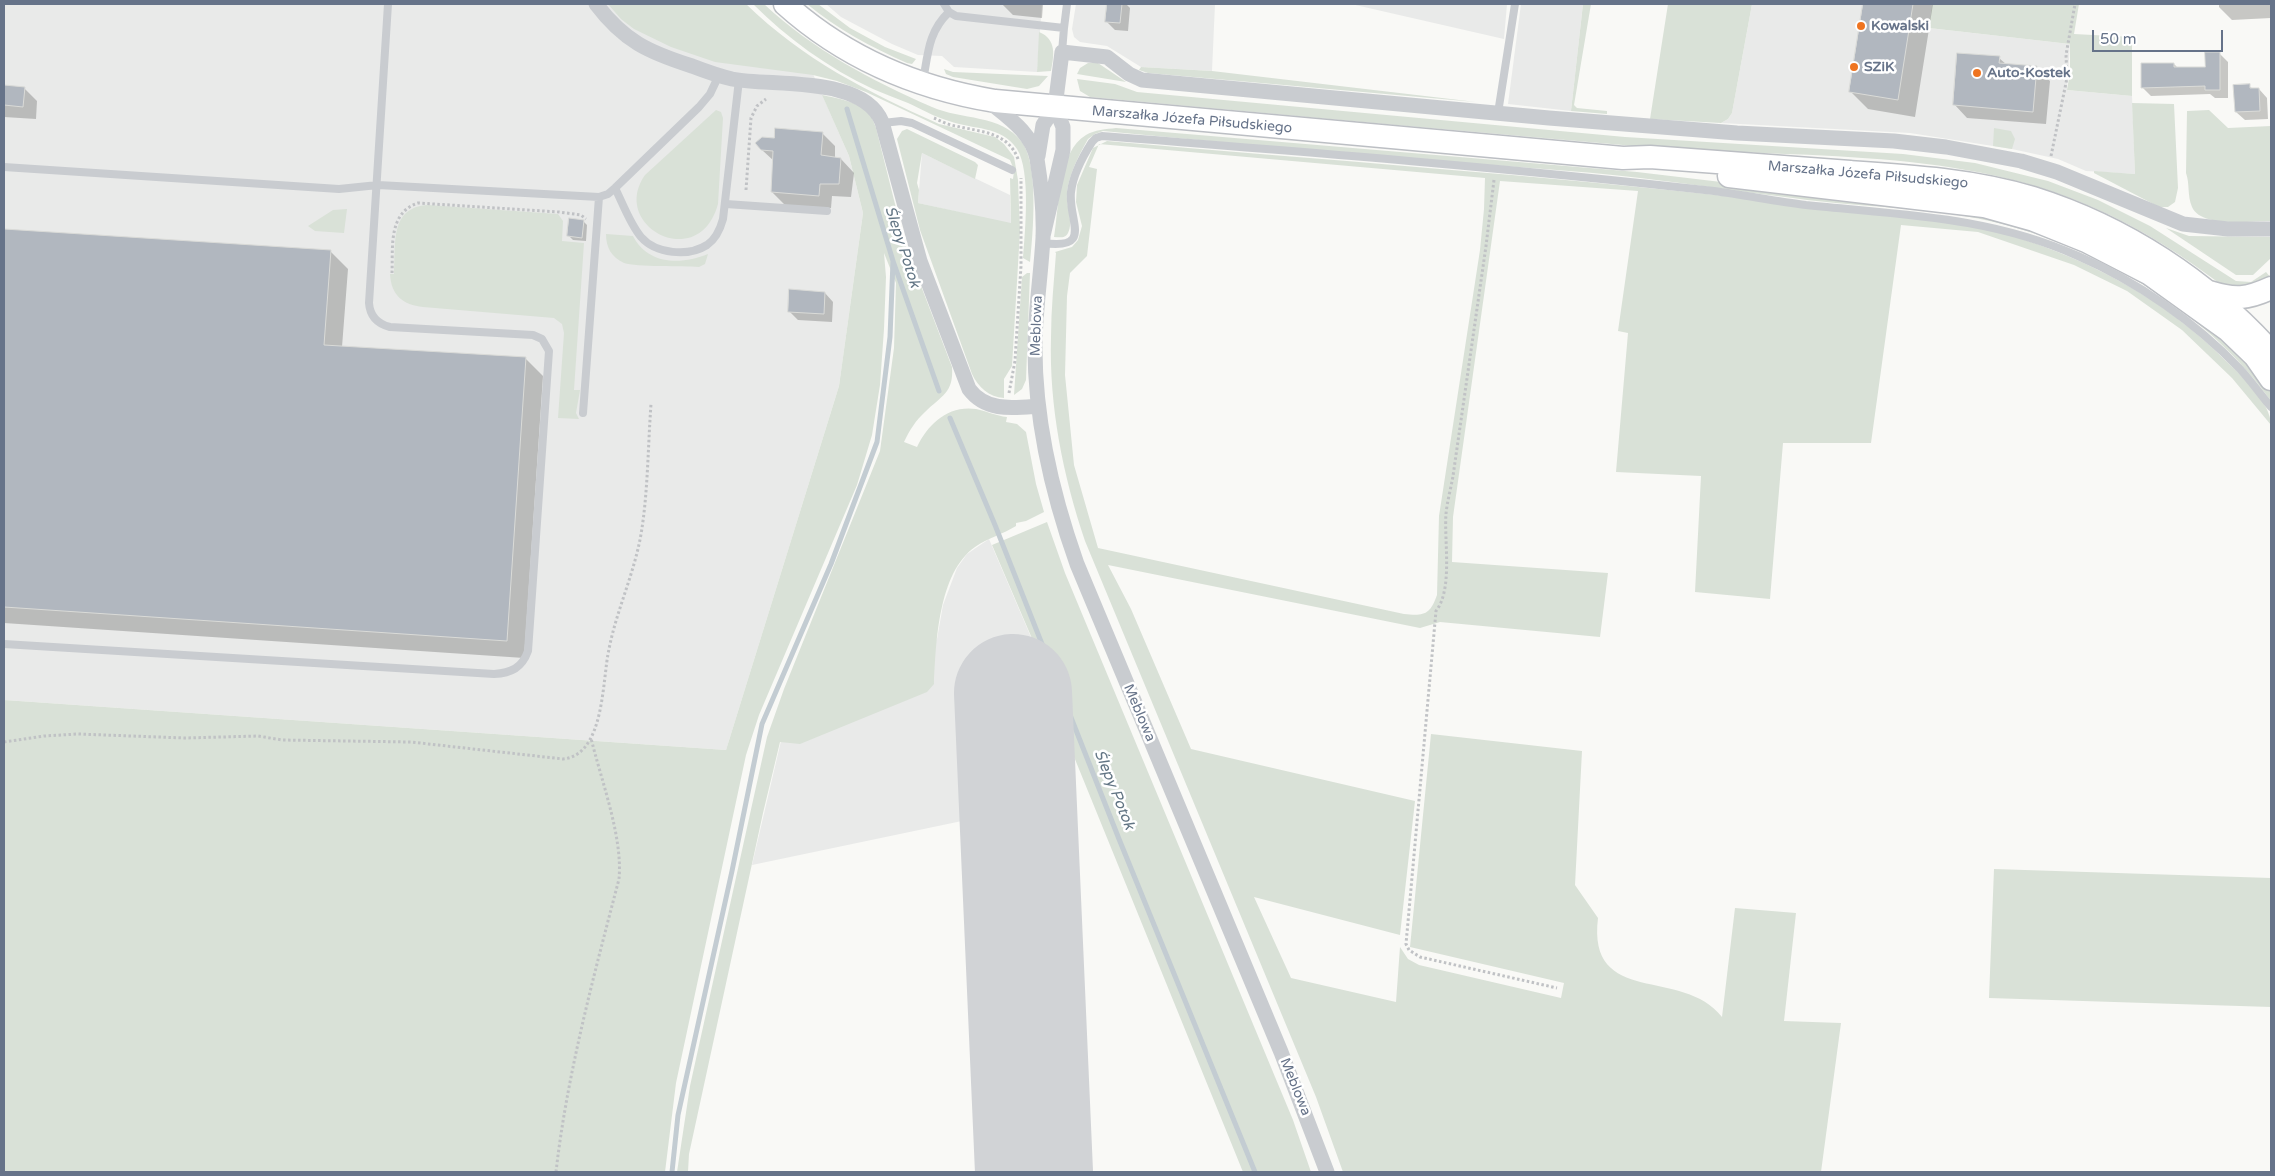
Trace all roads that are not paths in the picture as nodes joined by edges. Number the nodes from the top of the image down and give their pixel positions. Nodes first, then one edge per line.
1 (388, 4) edge
2 (596, 4) edge
3 (785, 4) edge
4 (944, 4) edge
5 (1067, 4) edge
6 (1514, 4) edge
7 (949, 12) junction
8 (1064, 28) junction
9 (1062, 52) junction
10 (719, 75) junction
11 (738, 80) junction
12 (923, 83) junction
13 (986, 99) junction
14 (1055, 107) junction
15 (1498, 113) junction
16 (883, 123) junction
17 (1038, 158) junction
18 (1622, 158) junction
19 (4, 168) edge
20 (1012, 170) dead end
21 (378, 185) junction
22 (615, 188) junction
23 (599, 197) junction
24 (726, 204) junction
25 (827, 211) dead end
26 (2271, 229) edge
27 (1043, 239) junction
28 (2271, 288) edge
29 (2208, 292) junction
30 (2271, 298) edge
31 (2262, 328) edge
32 (2228, 330) junction
33 (2263, 354) edge
34 (2271, 379) edge
35 (1038, 406) junction
36 (2271, 407) edge
37 (583, 413) dead end
38 (4, 644) edge
39 (1327, 1172) edge

1 - 21 lane
2 - 10 street
3 - 12 main road, Marszałka Józefa Piłsudskiego
4 - 7 lane
5 - 8 lane
6 - 15 lane
7 - 8 lane
7 - 12 lane
8 - 9 lane
9 - 14 street
9 - 15 street
10 - 11 street
10 - 22 lane
11 - 16 street
11 - 24 lane
12 - 13 main road, Marszałka Józefa Piłsudskiego
13 - 14 main road, Marszałka Józefa Piłsudskiego
13 - 17 street, Meblowa
14 - 17 street, Meblowa
14 - 18 main road, Marszałka Józefa Piłsudskiego
14 - 27 street, Meblowa
15 - 26 street
16 - 20 lane
16 - 35 street
17 - 27 street, Meblowa
18 - 29 main road, Marszałka Józefa Piłsudskiego
18 - 32 main road, Marszałka Józefa Piłsudskiego
19 - 21 lane
21 - 23 lane
21 - 38 lane
22 - 23 lane
22 - 24 lane
23 - 37 lane
24 - 25 lane
27 - 35 street, Meblowa
27 - 36 lane
28 - 29 main road
29 - 31 main road, Marszałka Józefa Piłsudskiego
30 - 31 main road
31 - 32 main road
31 - 33 main road, Marszałka Józefa Piłsudskiego
32 - 33 main road, Marszałka Józefa Piłsudskiego
33 - 34 main road
35 - 39 street, Meblowa

